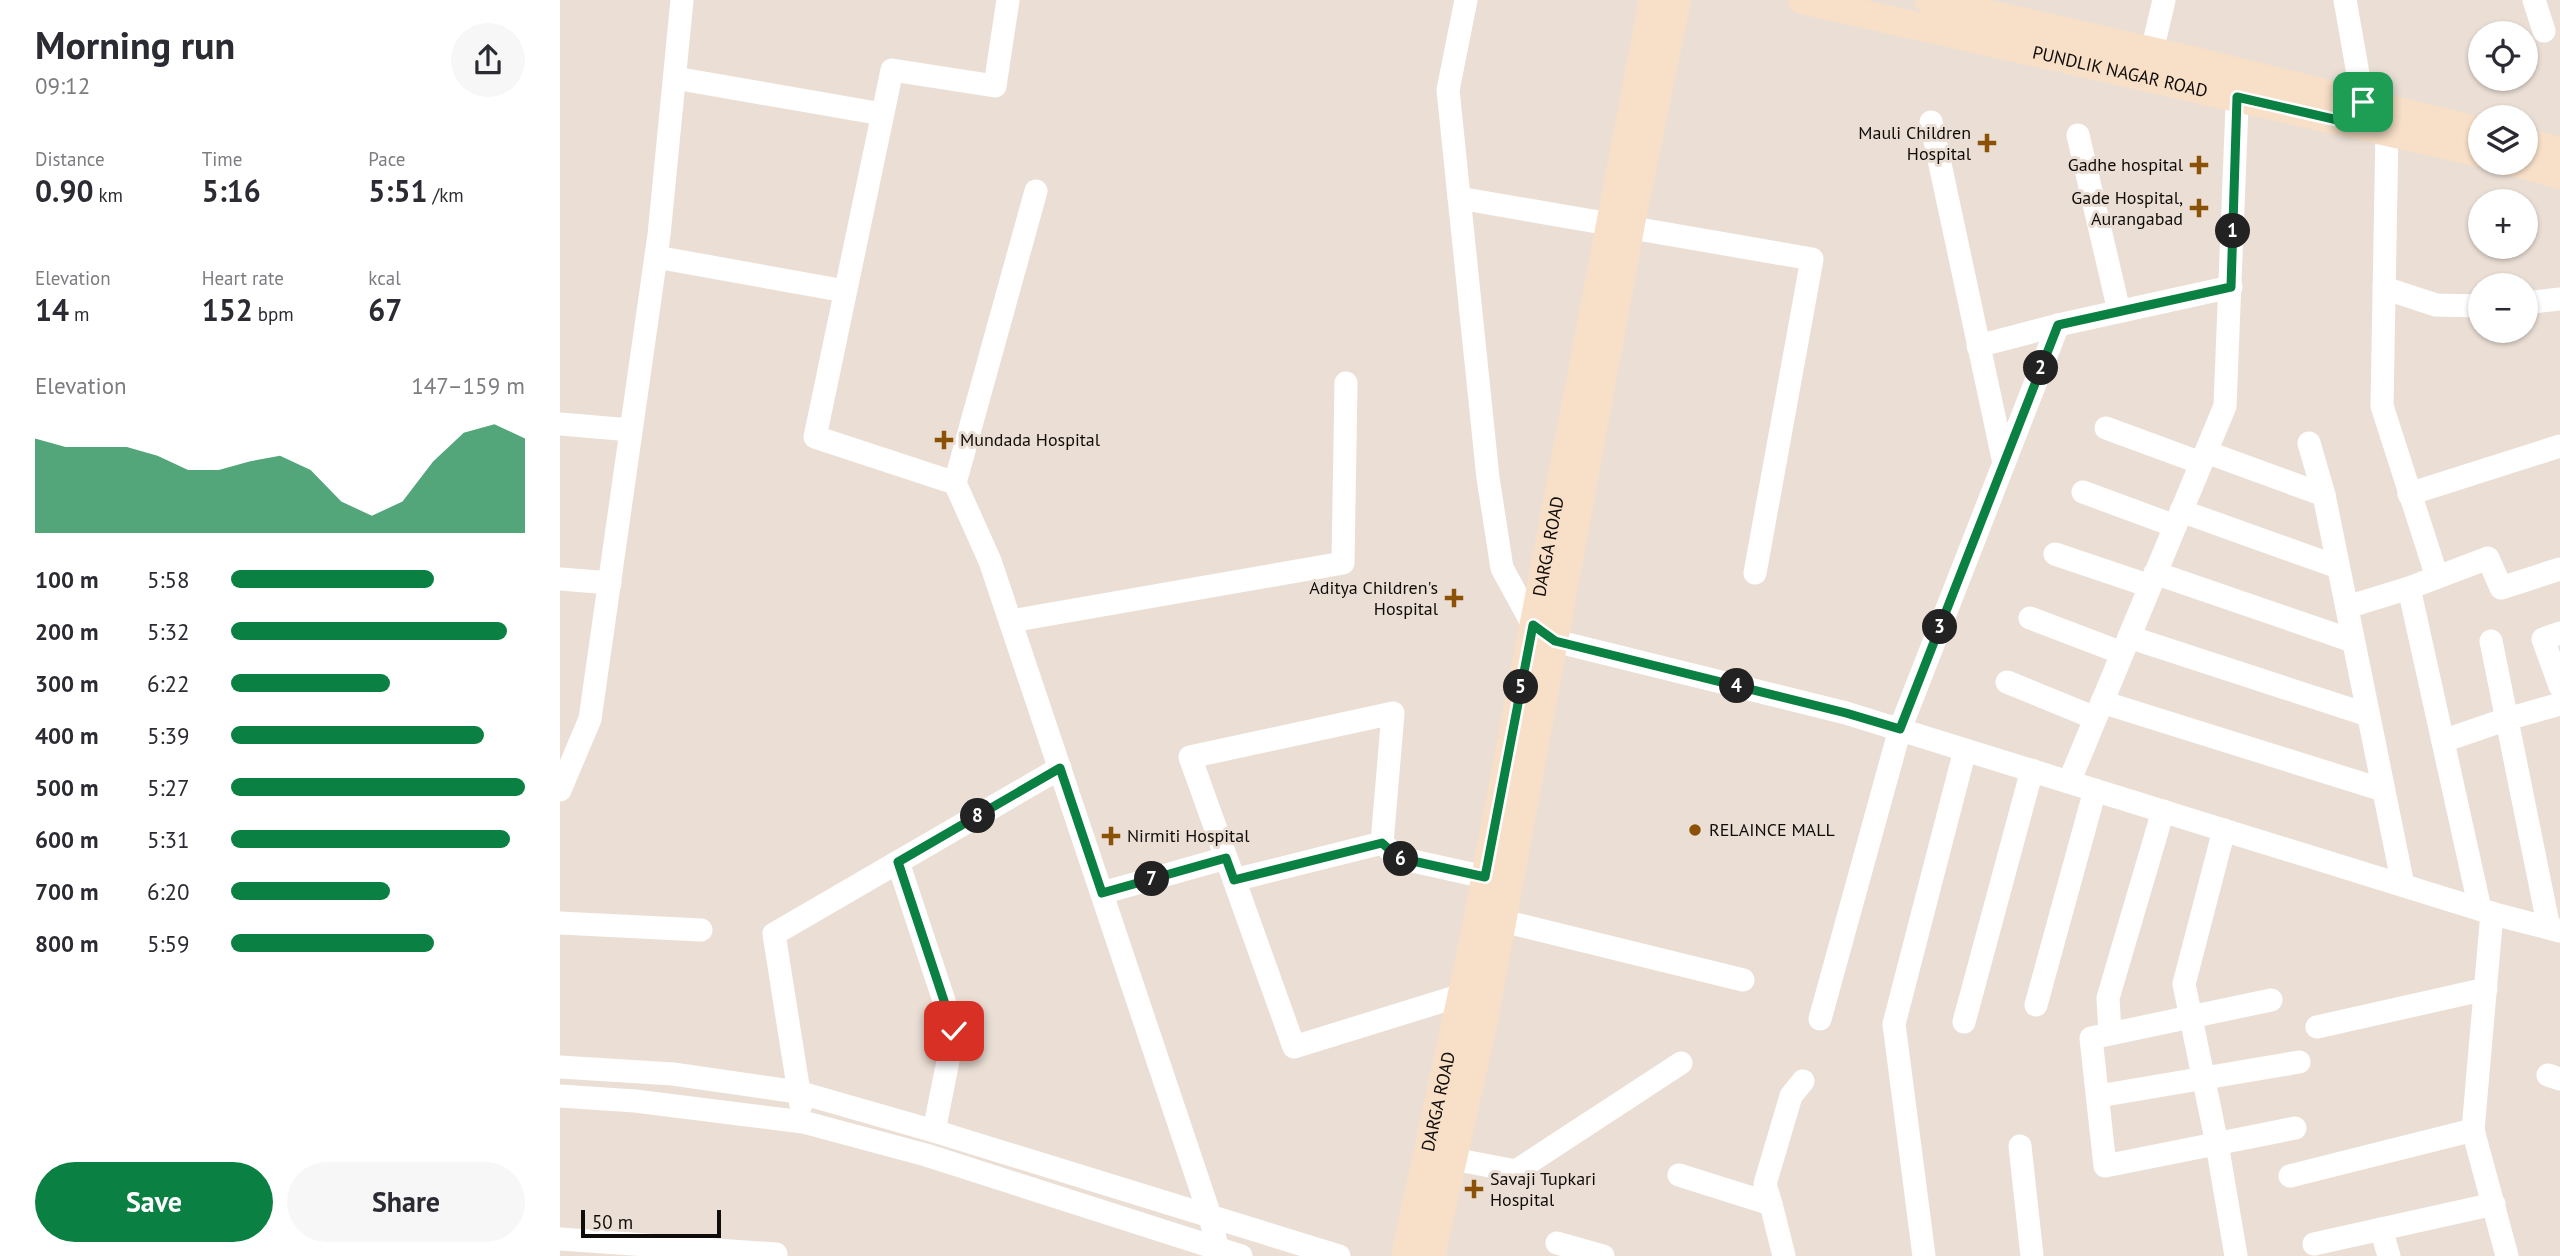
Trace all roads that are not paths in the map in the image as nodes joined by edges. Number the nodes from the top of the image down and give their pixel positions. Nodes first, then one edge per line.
1 (682, 0) edge
2 (1008, 0) edge
3 (1465, 0) edge
4 (1653, 0) edge
5 (1677, 0) edge
6 (1802, 0) edge
7 (1929, 0) edge
8 (2164, 0) edge
9 (2345, 0) edge
10 (2534, 0) edge
11 (1953, 20) junction
12 (2544, 31) dead end
13 (2152, 51) junction
14 (675, 78) junction
15 (2238, 84) junction
16 (2359, 113) junction
17 (882, 114) junction
18 (1931, 122) dead end
19 (2468, 129) edge
20 (2387, 131) junction
21 (2078, 135) dead end
22 (2538, 145) edge
23 (2468, 150) edge
24 (2560, 151) edge
25 (2538, 169) edge
26 (2560, 175) edge
27 (1036, 191) dead end
28 (1459, 198) junction
29 (1620, 226) junction
30 (656, 257) junction
31 (2231, 287) junction
32 (2384, 288) junction
33 (845, 291) junction
34 (2560, 299) edge
35 (2538, 302) edge
36 (2468, 306) edge
37 (2119, 312) junction
38 (2058, 325) junction
39 (1979, 346) junction
40 (1346, 383) dead end
41 (560, 424) edge
42 (2106, 428) dead end
43 (631, 430) junction
44 (2309, 443) dead end
45 (2560, 446) edge
46 (2203, 458) junction
47 (2004, 463) junction
48 (955, 484) junction
49 (2084, 492) dead end
50 (2409, 494) junction
51 (2324, 495) junction
52 (2178, 519) junction
53 (2055, 554) dead end
54 (2338, 567) junction
55 (2560, 569) edge
56 (1755, 573) dead end
57 (2437, 578) junction
58 (560, 579) edge
59 (2153, 579) junction
60 (610, 583) junction
61 (2409, 588) junction
62 (2347, 607) junction
63 (2030, 618) dead end
64 (1011, 621) junction
65 (1544, 633) junction
66 (2560, 633) edge
67 (2353, 641) junction
68 (2491, 641) dead end
69 (2125, 645) junction
70 (2007, 682) dead end
71 (2560, 685) edge
72 (2560, 704) edge
73 (2099, 710) junction
74 (2368, 715) junction
75 (2507, 719) junction
76 (1900, 729) junction
77 (2443, 741) junction
78 (1965, 750) junction
79 (1060, 768) junction
80 (2032, 770) junction
81 (2069, 782) junction
82 (560, 790) edge
83 (2095, 790) junction
84 (2384, 790) junction
85 (2164, 811) junction
86 (2224, 830) junction
87 (1382, 843) junction
88 (1226, 858) junction
89 (898, 862) junction
90 (1485, 877) junction
91 (1234, 880) junction
92 (2403, 885) junction
93 (1102, 893) junction
94 (2486, 911) junction
95 (1503, 921) junction
96 (560, 923) edge
97 (701, 930) dead end
98 (2554, 930) edge
99 (1744, 980) dead end
100 (2486, 989) junction
101 (1475, 996) junction
102 (2272, 1000) dead end
103 (2036, 1005) dead end
104 (2191, 1018) junction
105 (1820, 1019) dead end
106 (1964, 1021) dead end
107 (2318, 1027) dead end
108 (2110, 1033) junction
109 (2299, 1062) dead end
110 (1681, 1063) dead end
111 (560, 1067) edge
112 (2204, 1080) junction
113 (1803, 1081) dead end
114 (798, 1092) junction
115 (560, 1096) edge
116 (2099, 1096) junction
117 (803, 1122) junction
118 (2295, 1128) dead end
119 (2473, 1130) junction
120 (934, 1131) junction
121 (2217, 1144) junction
122 (2020, 1146) dead end
123 (1453, 1158) junction
124 (1679, 1175) dead end
125 (2290, 1176) dead end
126 (1771, 1204) junction
127 (2494, 1204) junction
128 (1210, 1216) junction
129 (2381, 1229) junction
130 (560, 1239) edge
131 (1557, 1243) dead end
132 (2314, 1244) dead end
133 (1218, 1252) edge
134 (776, 1254) dead end
135 (1241, 1256) edge
136 (1339, 1256) edge
137 (1405, 1256) edge
138 (1431, 1256) edge
139 (1603, 1256) edge
140 (1784, 1256) edge
141 (1924, 1256) edge
142 (2032, 1256) edge
143 (2235, 1256) edge
144 (2389, 1256) edge
145 (2507, 1256) edge

1 - 14 street
2 - 17 street
3 - 28 street
4 - 29 main road, DARGA ROAD
5 - 29 main road, DARGA ROAD
6 - 11 main road, PUNDLIK NAGAR ROAD
7 - 11 main road, PUNDLIK NAGAR ROAD
8 - 13 street
9 - 16 street
10 - 12 street
11 - 13 main road, PUNDLIK NAGAR ROAD
11 - 15 main road, PUNDLIK NAGAR ROAD
13 - 15 main road, PUNDLIK NAGAR ROAD
14 - 17 street
14 - 30 street
15 - 16 main road, PUNDLIK NAGAR ROAD
15 - 31 street
16 - 19 main road, PUNDLIK NAGAR ROAD
16 - 20 main road, PUNDLIK NAGAR ROAD
17 - 33 street
18 - 39 street
20 - 23 main road, PUNDLIK NAGAR ROAD
20 - 32 street
21 - 37 street
22 - 24 main road
25 - 26 main road
27 - 48 street
28 - 29 street
28 - 65 street
29 - 56 street
29 - 65 main road, DARGA ROAD
30 - 33 street
30 - 43 street
31 - 37 street
31 - 46 street
32 - 36 street
32 - 50 street
33 - 48 street
34 - 35 street
37 - 38 street
38 - 39 street
38 - 47 street
39 - 47 street
40 - 64 street
41 - 43 street
42 - 46 street
43 - 60 street
44 - 51 street
45 - 50 street
46 - 51 street
46 - 52 street
47 - 76 street
48 - 64 street
49 - 52 street
50 - 57 street
51 - 54 street
52 - 54 street
52 - 59 street
53 - 59 street
54 - 62 street
55 - 57 street
57 - 61 street
58 - 60 street
59 - 67 street
59 - 69 street
60 - 82 street
61 - 62 street
61 - 77 street
62 - 67 street
63 - 69 street
64 - 79 street
65 - 76 street
65 - 90 main road, DARGA ROAD
65 - 95 main road, DARGA ROAD
66 - 71 street
67 - 74 street
68 - 75 street
69 - 73 street
69 - 74 street
70 - 73 street
72 - 75 street
73 - 81 street
73 - 84 street
74 - 84 street
75 - 77 street
75 - 98 street
76 - 78 street
76 - 105 street
77 - 94 street
78 - 80 street
78 - 141 street
79 - 89 street
79 - 93 street
80 - 81 street
80 - 106 street
81 - 83 street
83 - 85 street
83 - 103 street
84 - 92 street
85 - 86 street
85 - 108 street
86 - 92 street
86 - 104 street
87 - 88 street
87 - 90 street
87 - 91 street
88 - 91 street
88 - 93 street
89 - 114 street
89 - 120 street
90 - 101 main road, DARGA ROAD
91 - 101 street
92 - 94 street
93 - 128 street
94 - 98 street
94 - 100 street
95 - 99 street
95 - 101 main road, DARGA ROAD
96 - 97 street
100 - 107 street
100 - 119 street
101 - 123 main road, DARGA ROAD
101 - 137 main road, DARGA ROAD
102 - 104 street
104 - 108 street
104 - 112 street
108 - 116 street
109 - 112 street
110 - 123 street
111 - 114 street
112 - 116 street
112 - 121 street
113 - 126 street
114 - 117 street
114 - 120 street
115 - 117 street
116 - 121 street
117 - 133 street
118 - 121 street
119 - 125 street
119 - 127 street
120 - 128 street
121 - 143 street
122 - 142 street
123 - 138 main road, DARGA ROAD
124 - 126 street
126 - 140 street
127 - 129 street
127 - 145 street
128 - 133 street
128 - 136 street
129 - 132 street
129 - 144 street
130 - 134 street
131 - 139 street
133 - 135 street

